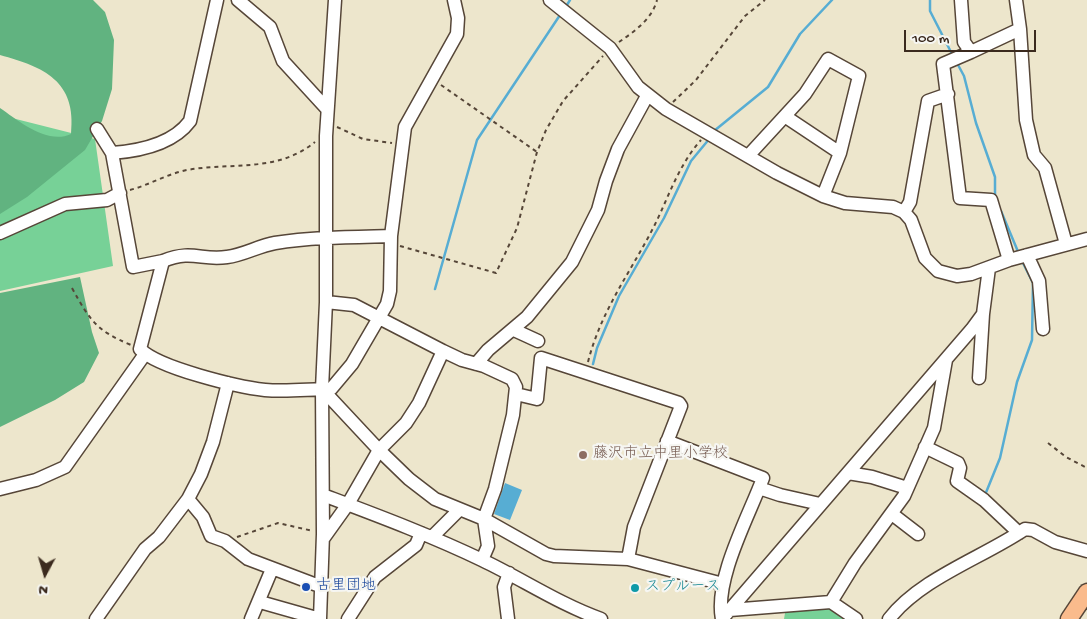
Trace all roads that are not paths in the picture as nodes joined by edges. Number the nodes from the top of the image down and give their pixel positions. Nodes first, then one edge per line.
1 (217, 0) edge
2 (238, 0) edge
3 (334, 0) edge
4 (454, 0) edge
5 (550, 0) edge
6 (961, 0) edge
7 (1016, 0) edge
8 (1020, 30) junction
9 (971, 52) junction
10 (948, 94) junction
11 (647, 96) junction
12 (326, 114) junction
13 (786, 117) junction
14 (97, 130) dead end
15 (112, 153) junction
16 (840, 153) junction
17 (748, 156) junction
18 (120, 193) junction
19 (823, 196) junction
20 (904, 212) junction
21 (0, 232) edge
22 (324, 238) junction
23 (391, 240) junction
24 (1086, 242) edge
25 (1066, 244) junction
26 (1019, 257) junction
27 (163, 261) junction
28 (989, 268) junction
29 (326, 302) junction
30 (983, 314) junction
31 (380, 317) junction
32 (1043, 329) dead end
33 (514, 330) junction
34 (538, 341) dead end
35 (443, 351) junction
36 (143, 352) junction
37 (946, 359) junction
38 (476, 364) junction
39 (979, 378) dead end
40 (228, 383) junction
41 (322, 389) junction
42 (516, 394) junction
43 (666, 442) junction
44 (925, 447) junction
45 (379, 450) junction
46 (848, 473) junction
47 (759, 488) junction
48 (908, 488) junction
49 (0, 489) edge
50 (323, 494) junction
51 (188, 499) junction
52 (348, 504) junction
53 (820, 504) junction
54 (459, 510) junction
55 (892, 514) junction
56 (484, 519) junction
57 (1019, 533) junction
58 (918, 534) dead end
59 (427, 535) junction
60 (323, 536) junction
61 (1087, 551) edge
62 (482, 560) junction
63 (628, 560) junction
64 (272, 569) junction
65 (509, 574) junction
66 (723, 584) junction
67 (322, 587) junction
68 (1087, 592) edge
69 (260, 602) junction
70 (831, 602) junction
71 (298, 616) edge
72 (724, 616) edge
73 (96, 619) edge
74 (251, 619) edge
75 (320, 619) edge
76 (348, 619) edge
77 (508, 619) edge
78 (601, 619) edge
79 (856, 619) edge
80 (889, 619) edge
81 (1069, 619) edge

1 - 15 street
2 - 12 street
3 - 12 street
4 - 23 street
5 - 11 street
6 - 9 street
7 - 8 street
8 - 9 street
8 - 25 street
9 - 10 street
10 - 20 street
10 - 26 street
11 - 17 street
11 - 33 street
12 - 22 street
13 - 16 street
13 - 16 street
13 - 17 street
14 - 15 street
15 - 18 street
16 - 19 street
17 - 19 street
18 - 21 street
18 - 27 street
19 - 20 street
20 - 28 street
22 - 23 street
22 - 27 street
22 - 29 street
23 - 31 street
24 - 25 street
25 - 26 street
26 - 28 street
26 - 32 street
27 - 36 street
28 - 30 street
29 - 31 street
29 - 41 street
30 - 37 street
30 - 39 street
31 - 35 street
31 - 41 street
33 - 34 street
33 - 38 street
35 - 38 street
35 - 45 street
36 - 40 street
36 - 49 street
37 - 44 street
37 - 46 street
38 - 42 street
40 - 41 street
40 - 51 street
41 - 45 street
41 - 50 street
42 - 43 street
42 - 56 street
43 - 47 street
43 - 63 street
44 - 48 street
44 - 57 street
45 - 52 street
45 - 54 street
46 - 48 street
46 - 53 street
47 - 53 street
47 - 66 street
48 - 55 street
50 - 52 street
50 - 60 street
51 - 64 street
51 - 73 street
52 - 59 street
52 - 60 street
53 - 72 street
54 - 56 street
54 - 59 street
55 - 58 street
55 - 70 street
56 - 62 street
56 - 63 street
57 - 61 street
57 - 80 street
59 - 62 street
59 - 76 street
60 - 67 street
62 - 65 street
63 - 66 street
64 - 67 street
64 - 69 street
65 - 77 street
65 - 78 street
66 - 72 street
67 - 75 street
68 - 81 main road
69 - 71 street
69 - 74 street
70 - 72 street
70 - 79 street
71 - 75 street

